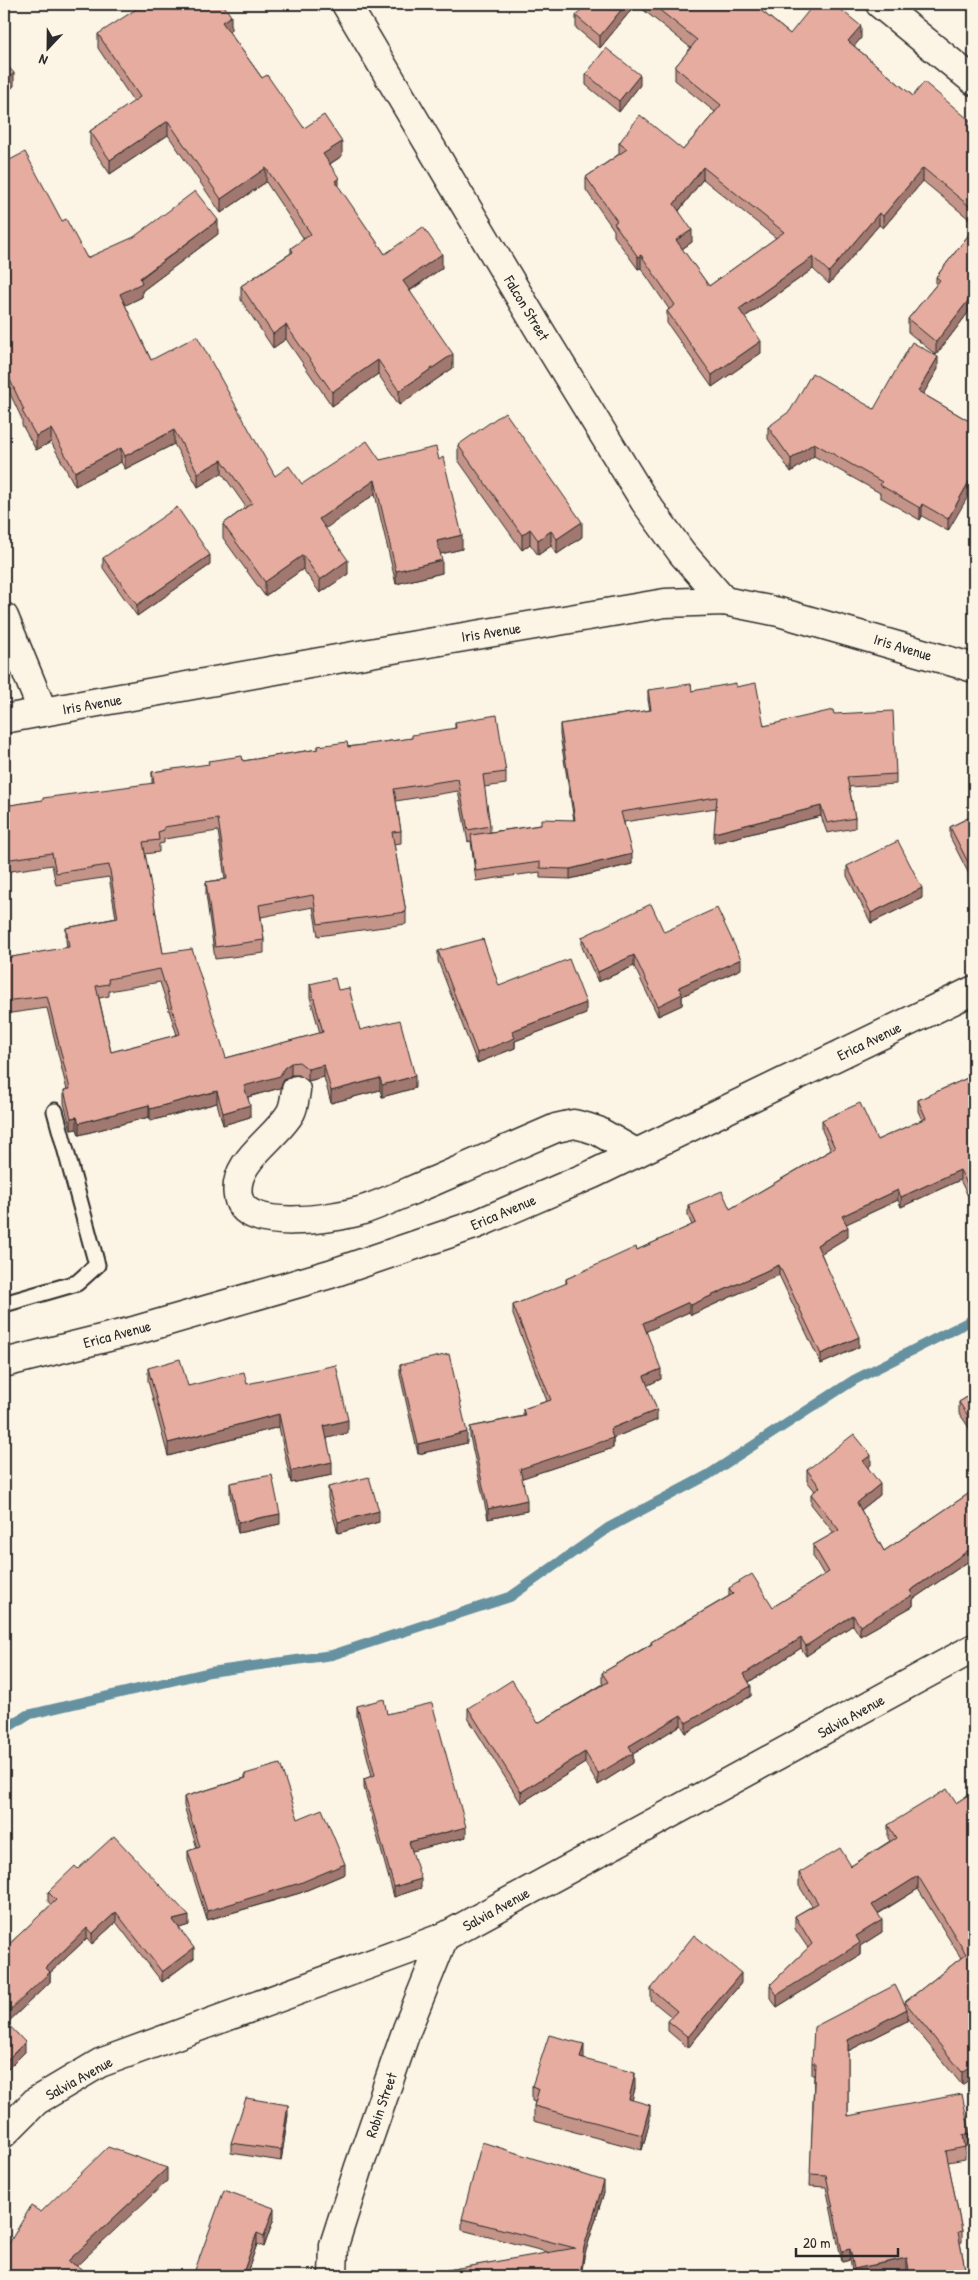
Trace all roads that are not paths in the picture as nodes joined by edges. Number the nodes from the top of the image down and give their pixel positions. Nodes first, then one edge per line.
1 (346, 4) edge
2 (880, 4) edge
3 (974, 81) edge
4 (724, 601) junction
5 (4, 617) edge
6 (974, 668) edge
7 (44, 712) junction
8 (4, 719) edge
9 (974, 990) edge
10 (296, 1090) dead end
11 (55, 1111) dead end
12 (636, 1153) junction
13 (4, 1304) edge
14 (4, 1363) edge
15 (974, 1648) edge
16 (444, 1937) junction
17 (4, 2133) edge
18 (332, 2276) edge

1 - 4 street, Falcon Street
2 - 3 street
4 - 6 street, Iris Avenue
4 - 7 street, Iris Avenue
5 - 7 street
7 - 8 street, Iris Avenue
9 - 12 street, Erica Avenue
10 - 12 street
11 - 13 lane
12 - 14 street, Erica Avenue
15 - 16 street, Salvia Avenue
16 - 17 street, Salvia Avenue
16 - 18 street, Robin Street

